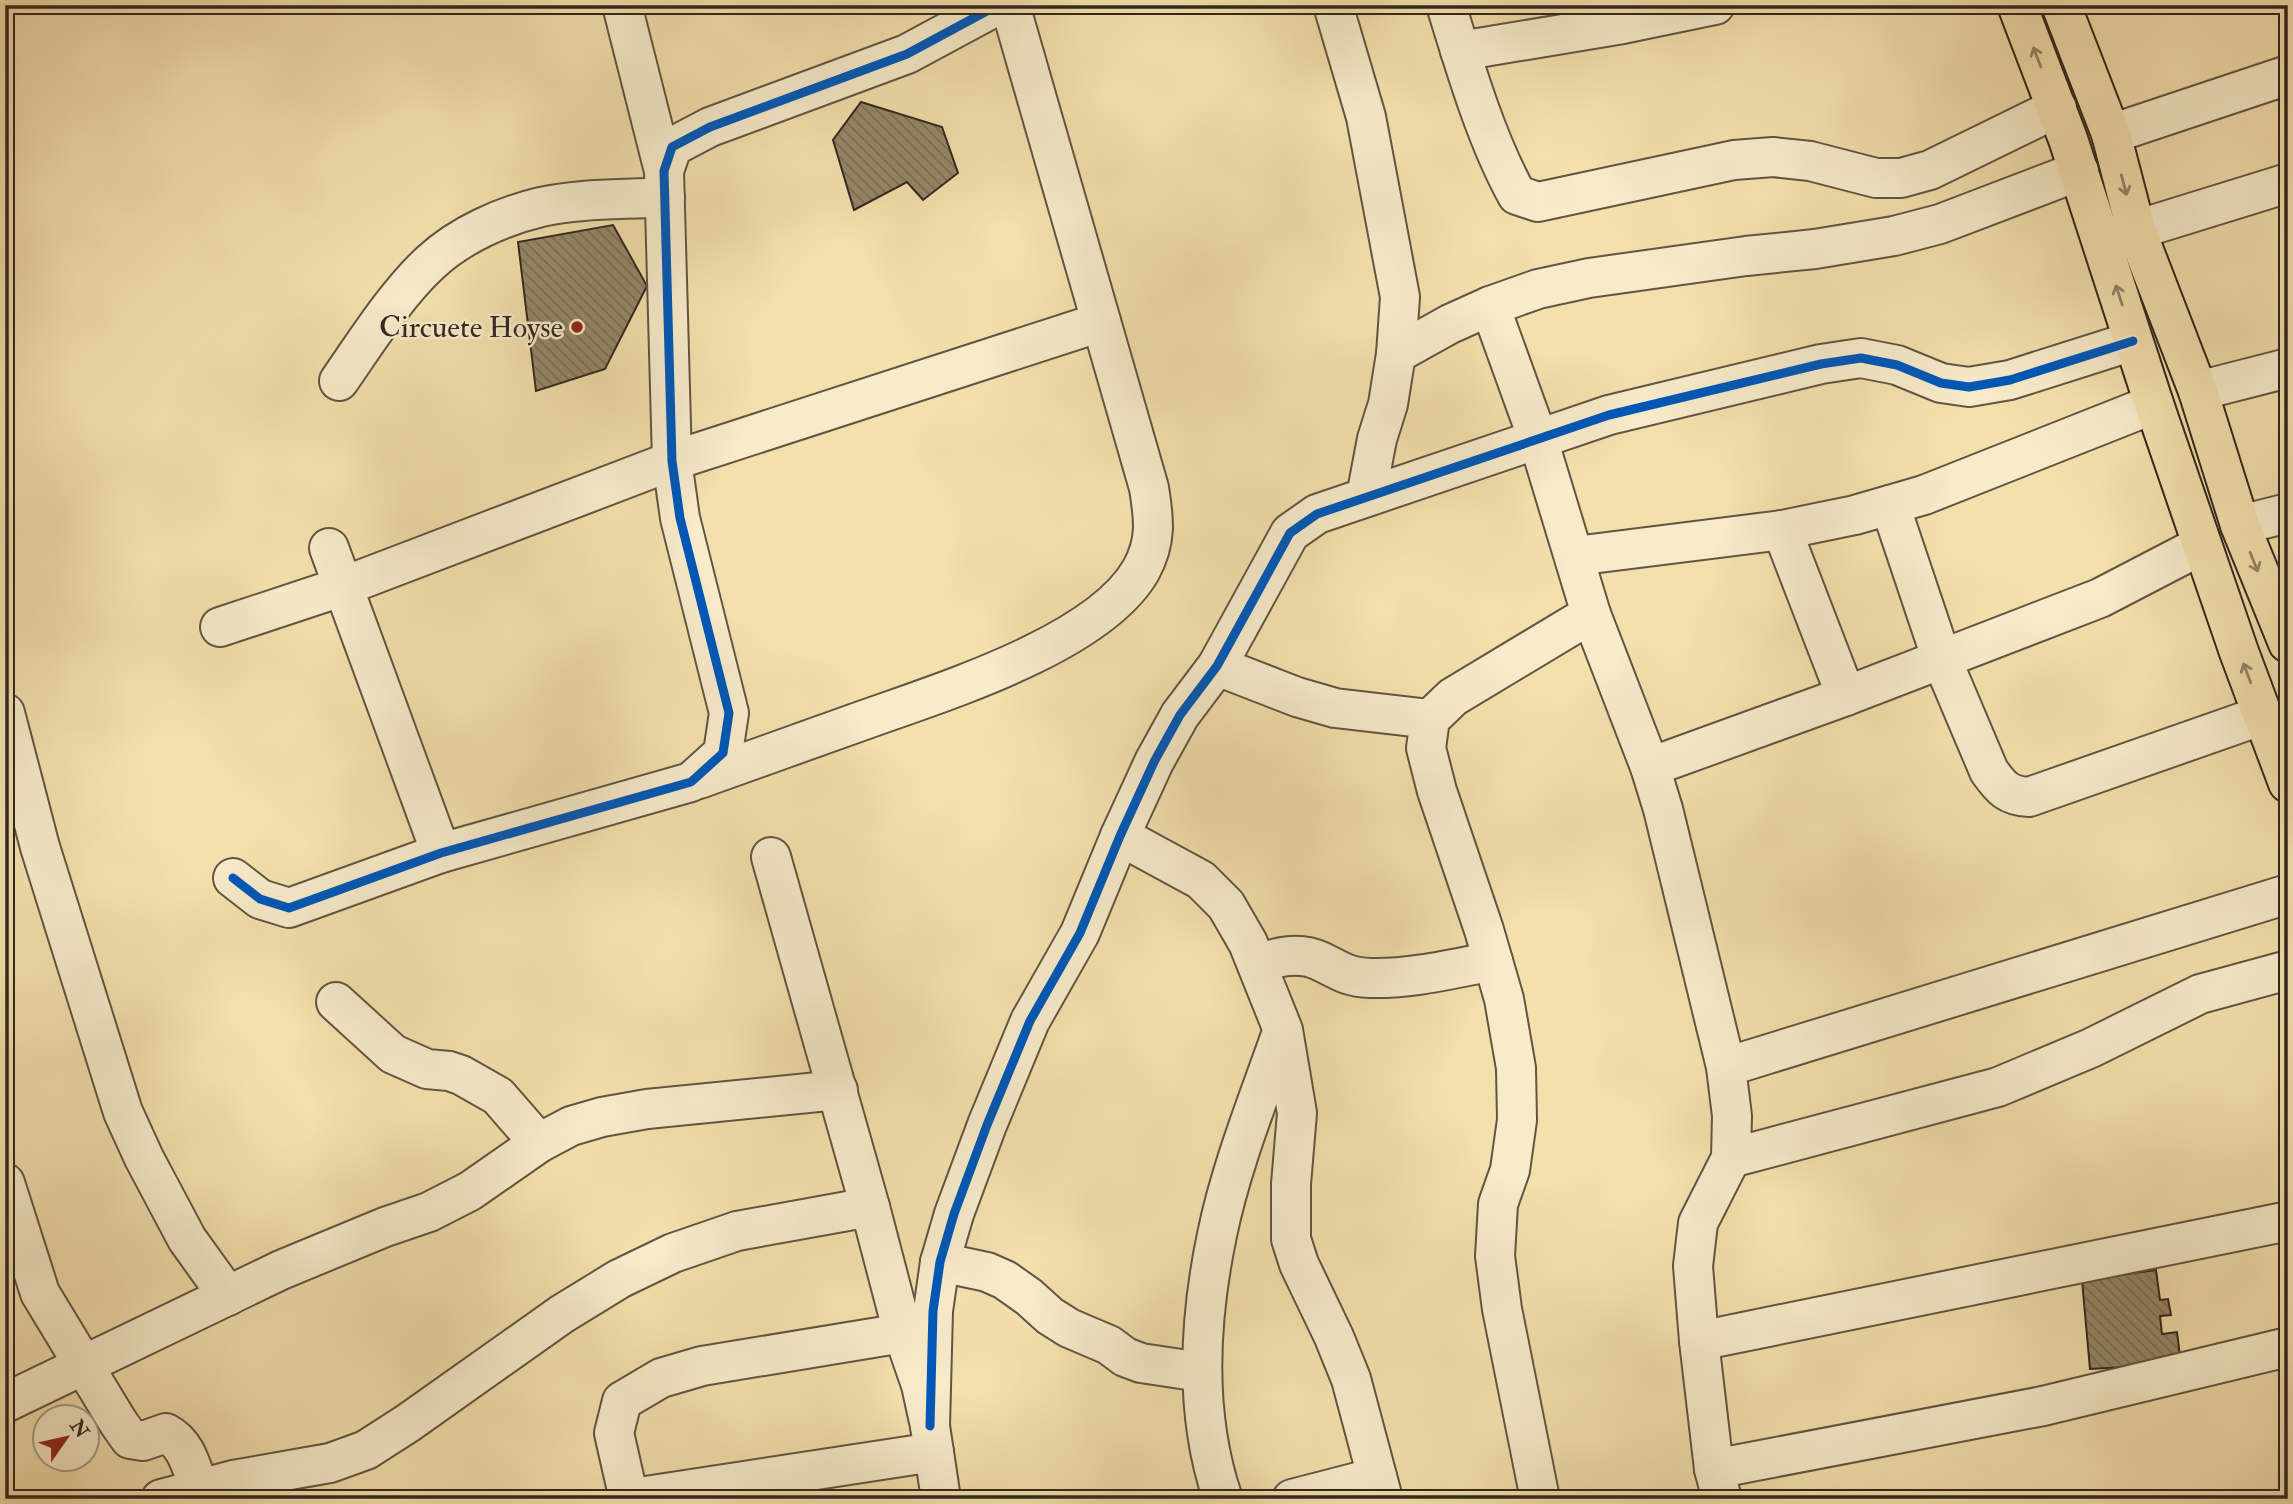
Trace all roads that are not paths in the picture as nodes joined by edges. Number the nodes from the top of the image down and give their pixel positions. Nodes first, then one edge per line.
1 (622, 5) edge
2 (998, 5) edge
3 (1010, 5) edge
4 (1333, 5) edge
5 (1447, 5) edge
6 (1715, 5) edge
7 (2017, 5) edge
8 (2061, 5) edge
9 (1460, 51) junction
10 (2288, 75) edge
11 (2057, 108) junction
12 (2111, 134) junction
13 (2079, 170) junction
14 (2288, 183) edge
15 (664, 184) junction
16 (2136, 230) junction
17 (1490, 306) junction
18 (1101, 322) junction
19 (2133, 341) junction
20 (1396, 354) junction
21 (2288, 368) edge
22 (339, 380) dead end
23 (2198, 391) junction
24 (2154, 404) junction
25 (1538, 439) junction
26 (2216, 448) junction
27 (672, 461) junction
28 (2175, 464) junction
29 (1366, 497) junction
30 (1890, 505) junction
31 (2288, 513) edge
32 (2240, 525) junction
33 (1782, 530) junction
34 (2202, 545) junction
35 (329, 548) dead end
36 (1575, 556) junction
37 (344, 586) junction
38 (1591, 614) junction
39 (220, 627) dead end
40 (2288, 643) edge
41 (1942, 660) junction
42 (1217, 666) junction
43 (1846, 696) junction
44 (2263, 715) junction
45 (6, 718) edge
46 (1430, 719) junction
47 (1650, 767) junction
48 (691, 782) junction
49 (2288, 783) edge
50 (1120, 836) junction
51 (441, 853) junction
52 (771, 857) dead end
53 (233, 878) dead end
54 (2288, 894) edge
55 (1493, 961) junction
56 (1257, 964) junction
57 (2288, 970) edge
58 (336, 1002) dead end
59 (1283, 1030) junction
60 (1726, 1067) junction
61 (838, 1090) junction
62 (539, 1143) junction
63 (1731, 1158) junction
64 (5, 1182) edge
65 (870, 1207) junction
66 (2288, 1221) edge
67 (940, 1262) junction
68 (228, 1296) junction
69 (903, 1333) junction
70 (1699, 1341) junction
71 (2288, 1347) edge
72 (84, 1365) junction
73 (1201, 1372) junction
74 (5, 1403) edge
75 (932, 1439) junction
76 (1718, 1484) edge
77 (199, 1488) junction
78 (1380, 1488) edge
79 (628, 1498) edge
80 (161, 1499) edge
81 (941, 1499) edge
82 (1223, 1499) edge
83 (1292, 1499) edge
84 (1540, 1499) edge

1 - 15 street
2 - 15 street
3 - 18 street
4 - 20 street
5 - 9 street
6 - 9 street
11 -> 7 main road
8 - 12 main road
9 - 11 street
10 - 12 street
11 - 13 main road
12 -> 16 main road
13 - 17 street
19 -> 13 main road
14 - 16 street
15 - 22 street
15 - 27 street
16 - 23 main road
17 - 20 street
17 - 25 street
18 - 27 street
18 - 48 street
19 - 24 main road
19 - 25 street
20 - 29 street
21 - 23 street
23 - 26 main road
24 - 28 main road
24 - 30 street
25 - 29 street
25 - 36 street
26 - 28 main road
26 - 32 main road
27 - 37 street
27 - 48 street
28 - 34 main road
29 - 42 street
30 - 33 street
30 - 41 street
31 - 32 street
32 -> 40 main road
33 - 36 street
33 - 43 street
34 - 41 street
44 -> 34 main road
35 - 37 street
36 - 38 street
37 - 39 street
37 - 51 street
38 - 46 street
38 - 47 street
41 - 43 street
41 - 44 street
42 - 46 street
42 - 50 street
43 - 47 street
44 - 49 main road
45 - 68 street
46 - 55 street
47 - 60 street
48 - 51 street
50 - 56 street
50 - 67 street
51 - 53 street
52 - 61 street
54 - 60 street
55 - 56 street
55 - 84 street
56 - 59 street
57 - 63 street
58 - 62 street
59 - 73 street
59 - 78 street
60 - 63 street
61 - 62 street
61 - 65 street
62 - 68 street
63 - 70 street
64 - 72 street
65 - 69 street
65 - 77 street
66 - 70 street
67 - 73 street
67 - 75 street
68 - 72 street
69 - 75 street
69 - 79 street
70 - 76 street
71 - 76 street
72 - 74 street
72 - 77 street
73 - 82 street
75 - 79 street
75 - 81 street
77 - 80 street
78 - 83 street

